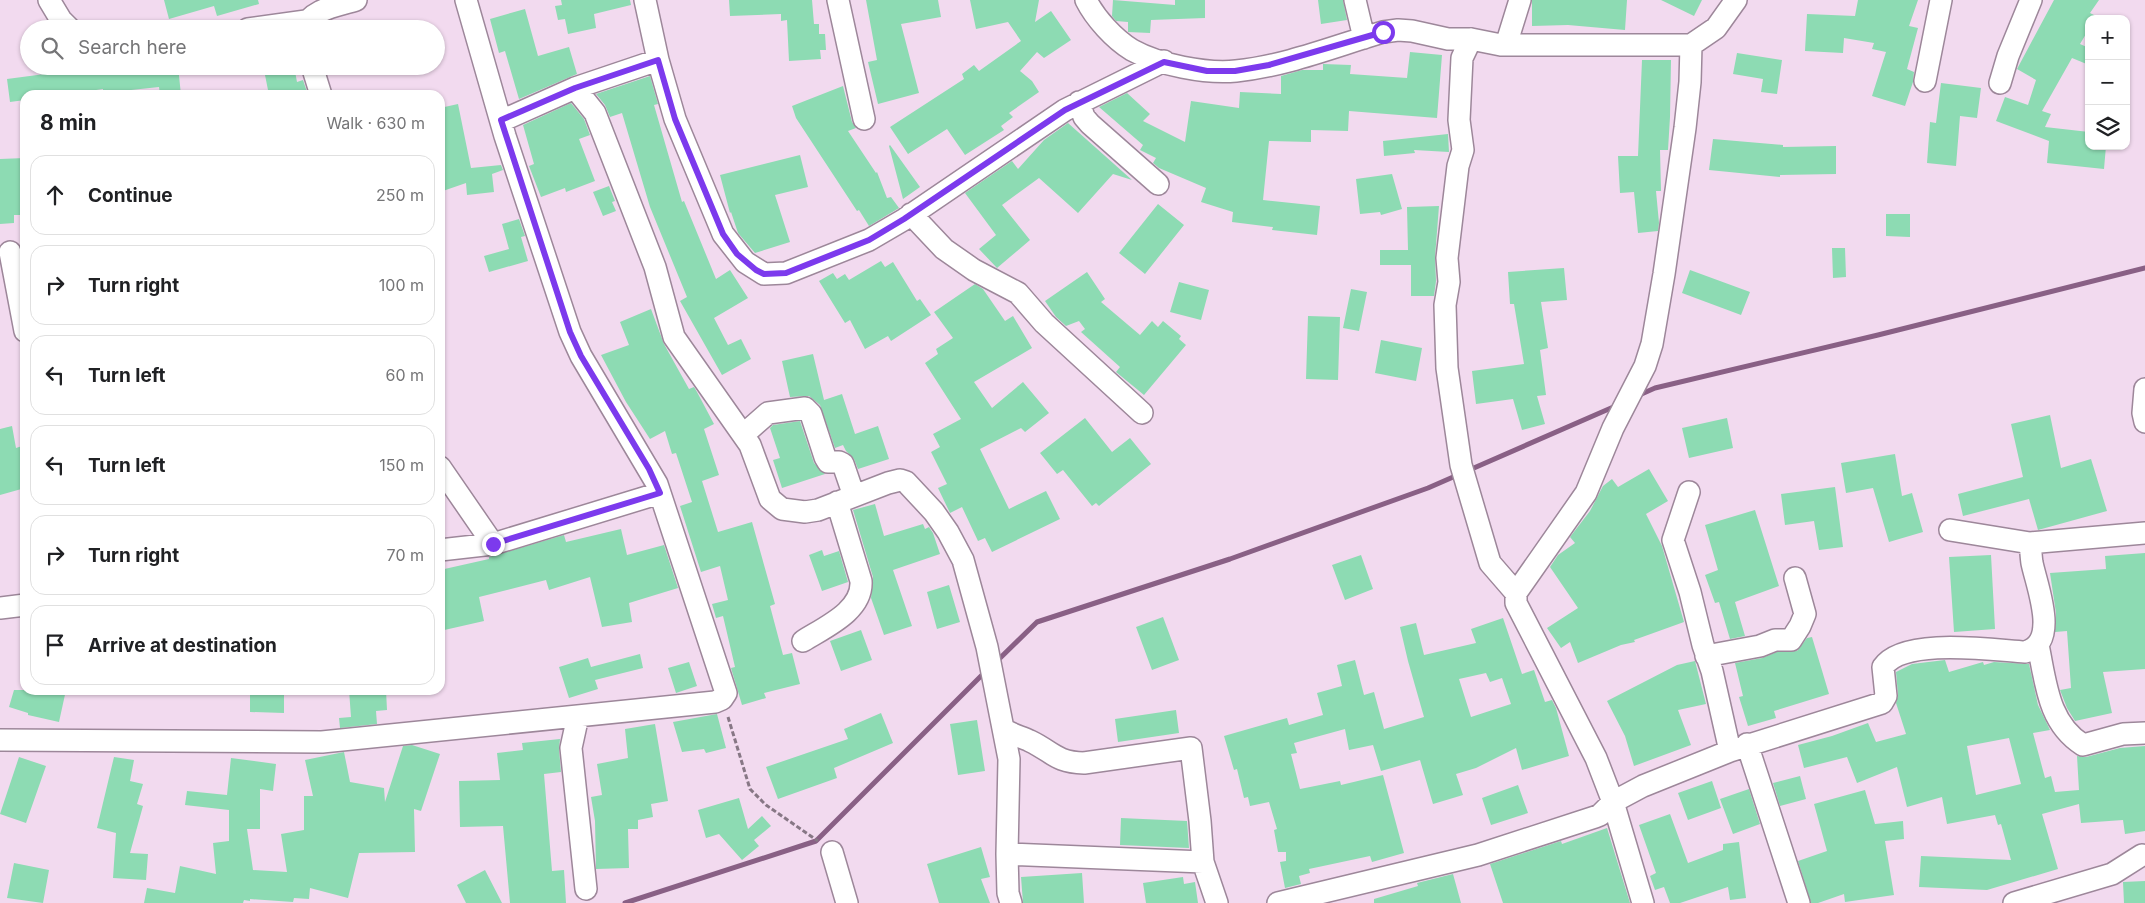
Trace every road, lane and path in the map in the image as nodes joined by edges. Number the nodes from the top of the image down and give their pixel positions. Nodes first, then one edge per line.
1 (49, 0) edge
2 (356, 0) edge
3 (466, 0) edge
4 (645, 0) edge
5 (838, 0) edge
6 (1086, 0) edge
7 (1355, 0) edge
8 (1520, 0) edge
9 (1736, 0) edge
10 (1941, 0) edge
11 (2031, 0) edge
12 (61, 20) edge
13 (309, 20) edge
14 (1364, 38) junction
15 (1471, 39) junction
16 (1506, 45) junction
17 (1691, 46) junction
18 (658, 60) junction
19 (1164, 62) junction
20 (315, 75) edge
21 (1924, 81) dead end
22 (2000, 83) dead end
23 (575, 88) junction
24 (319, 90) edge
25 (1079, 102) junction
26 (864, 119) dead end
27 (501, 120) junction
28 (1158, 184) dead end
29 (911, 214) junction
30 (12, 252) edge
31 (20, 301) edge
32 (2145, 389) edge
33 (1142, 413) dead end
34 (2145, 422) edge
35 (742, 435) junction
36 (445, 474) edge
37 (1689, 492) dead end
38 (660, 493) junction
39 (845, 499) junction
40 (1950, 530) dead end
41 (2145, 533) edge
42 (493, 544) junction
43 (2030, 544) junction
44 (445, 549) edge
45 (1795, 578) dead end
46 (1516, 593) junction
47 (20, 605) edge
48 (0, 608) edge
49 (803, 641) dead end
50 (2038, 646) junction
51 (1706, 656) junction
52 (722, 699) junction
53 (578, 716) junction
54 (1004, 730) junction
55 (2145, 733) edge
56 (0, 740) edge
57 (1738, 748) junction
58 (1613, 802) junction
59 (828, 848) joint
60 (1007, 854) junction
61 (2142, 855) dead end
62 (1203, 862) junction
63 (586, 890) dead end
64 (847, 903) edge
65 (1011, 903) edge
66 (1217, 903) edge
67 (1278, 903) edge
68 (1644, 903) edge
69 (1799, 903) edge
70 (2014, 903) edge

1 - 12 street
2 - 13 street
3 - 27 street
4 - 18 street
5 - 26 street
6 - 19 street
7 - 14 street
8 - 16 street
9 - 17 street
10 - 21 street
11 - 22 street
14 - 15 street
14 - 19 street
15 - 16 street
15 - 46 street
16 - 17 street
17 - 46 street
18 - 23 street
18 - 29 street
19 - 25 street
20 - 24 street
23 - 27 street
23 - 35 street
25 - 28 street
25 - 29 street
27 - 38 street
29 - 33 street
30 - 31 street
32 - 34 street
35 - 39 street
35 - 39 street
36 - 42 street
37 - 51 street
38 - 42 street
38 - 52 street
39 - 49 street
39 - 54 street
40 - 43 street
41 - 43 street
42 - 44 street
43 - 50 street
45 - 51 street
46 - 58 street
47 - 48 street
50 - 55 street
50 - 57 street
51 - 57 street
52 - 53 street
52 - 59 path
53 - 56 street
53 - 63 street
54 - 60 street
54 - 62 street
57 - 58 street
57 - 69 street
58 - 67 street
58 - 68 street
59 - 64 street
60 - 62 street
60 - 65 street
61 - 70 street
62 - 66 street

